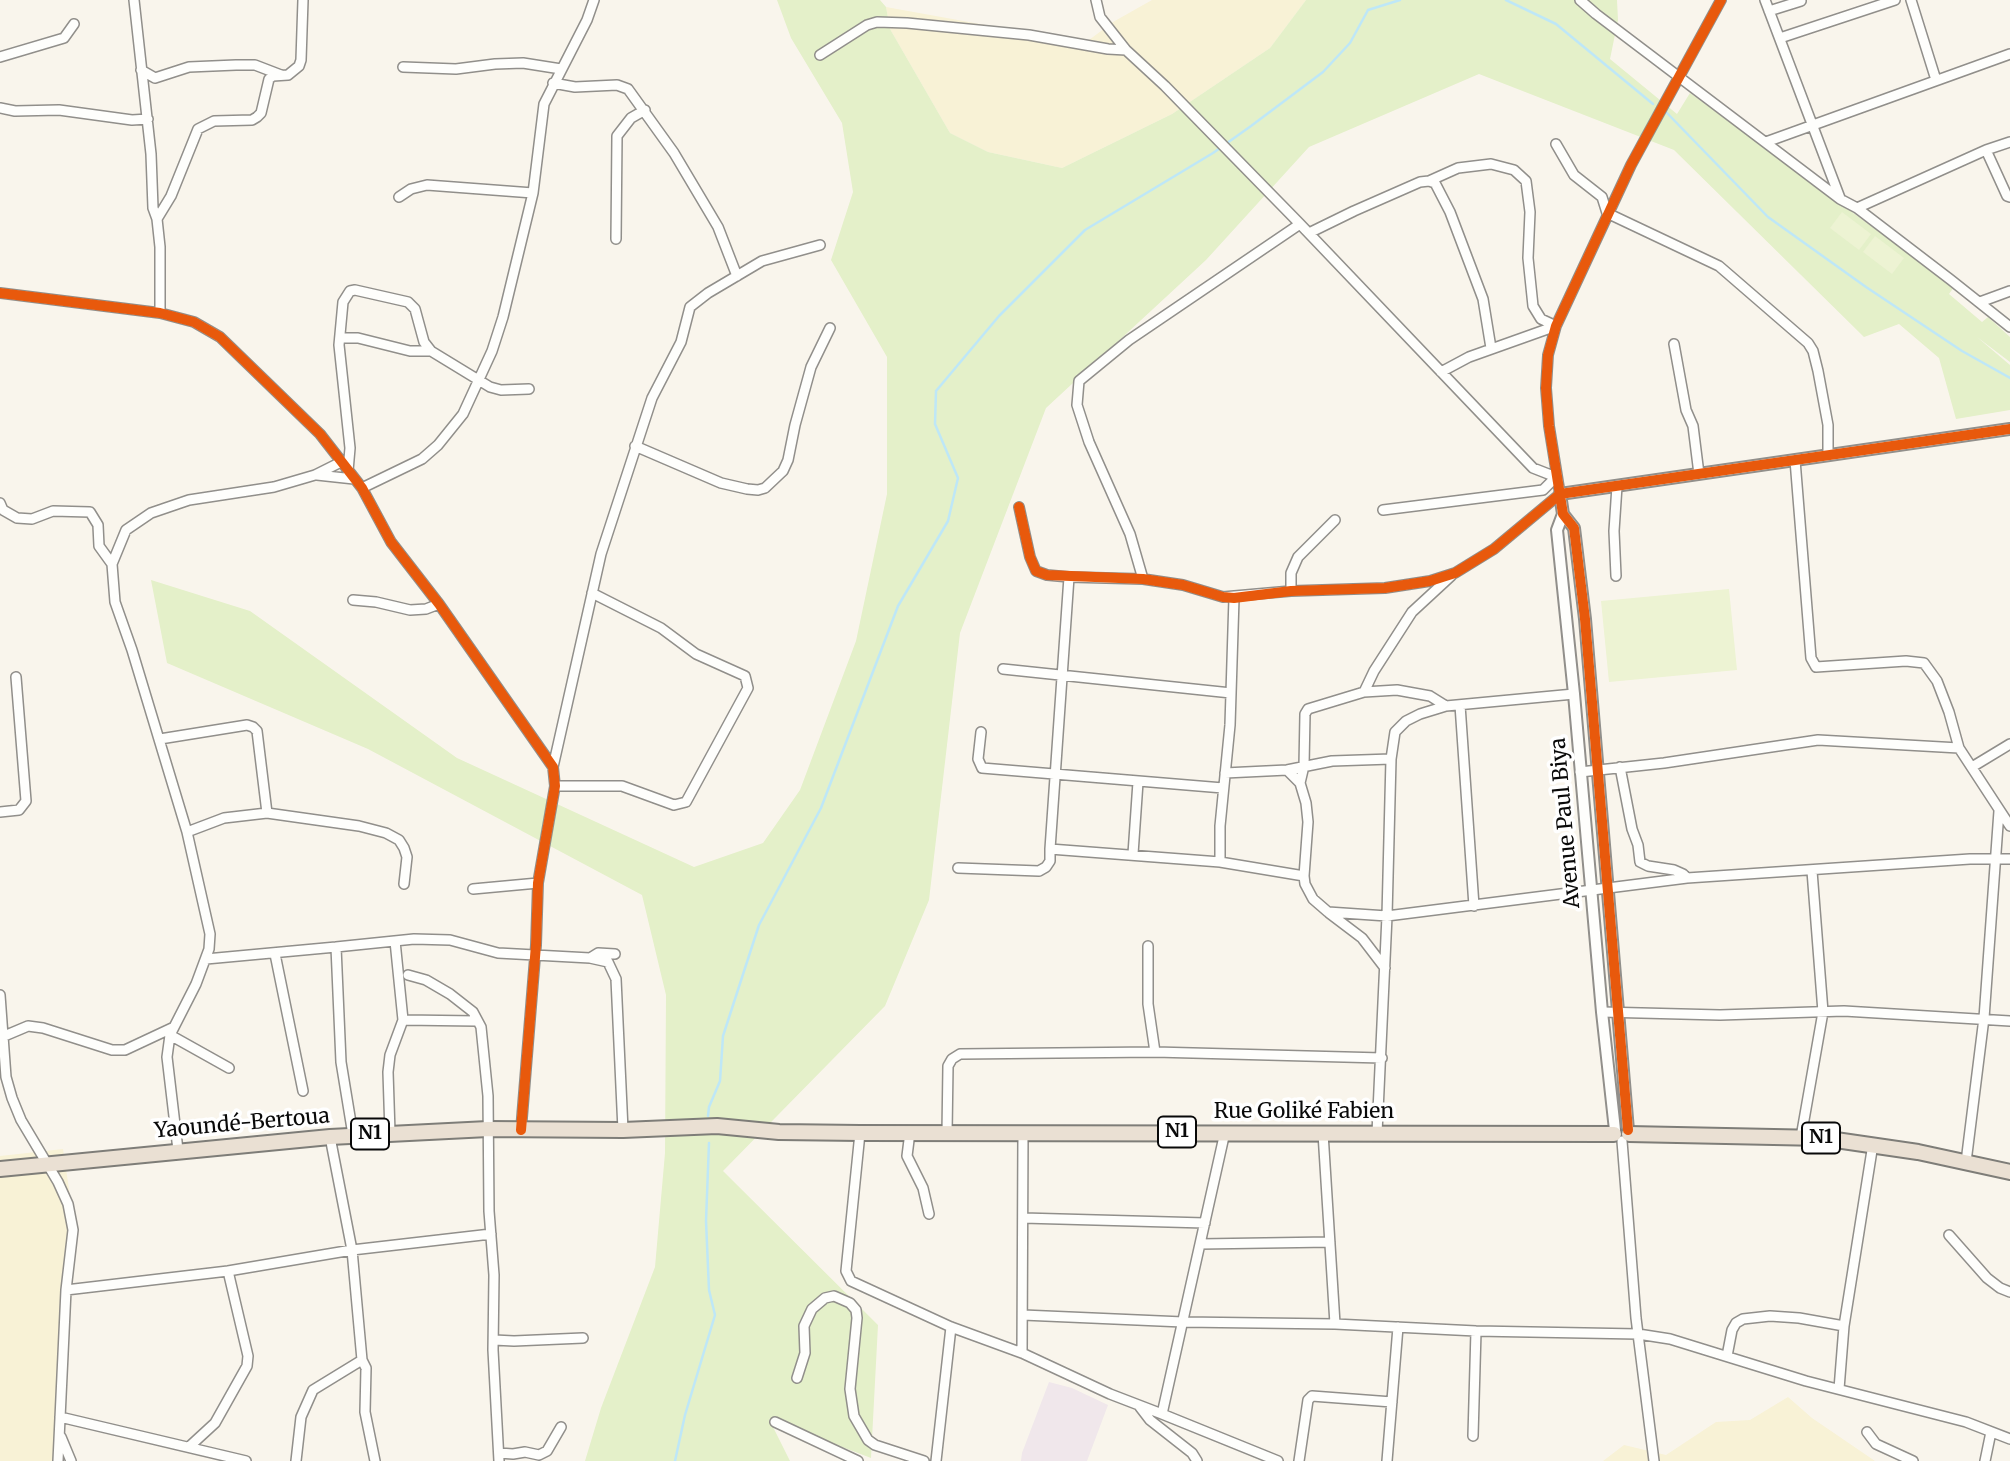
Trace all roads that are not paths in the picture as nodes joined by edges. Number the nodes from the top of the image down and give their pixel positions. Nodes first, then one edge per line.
1 (134, 0) edge
2 (303, 0) edge
3 (594, 0) edge
4 (1580, 0) edge
5 (1721, 0) edge
6 (1765, 0) edge
7 (1895, 0) edge
8 (1911, 0) edge
9 (1801, 1) edge
10 (1099, 2) edge
11 (1769, 11) junction
12 (74, 24) dead end
13 (1780, 38) junction
14 (1126, 50) junction
15 (2010, 54) edge
16 (820, 55) dead end
17 (0, 57) edge
18 (402, 67) dead end
19 (561, 69) junction
20 (141, 70) junction
21 (283, 76) junction
22 (1679, 77) junction
23 (1936, 80) junction
24 (553, 83) junction
25 (0, 108) edge
26 (645, 110) junction
27 (148, 119) junction
28 (1812, 124) junction
29 (1766, 142) junction
30 (2010, 142) edge
31 (1556, 144) dead end
32 (1986, 150) junction
33 (1429, 181) junction
34 (533, 194) junction
35 (398, 197) dead end
36 (2010, 197) edge
37 (1840, 199) junction
38 (1857, 208) junction
39 (1608, 212) junction
40 (157, 219) junction
41 (1300, 224) junction
42 (1309, 233) junction
43 (616, 239) dead end
44 (820, 245) dead end
45 (737, 276) junction
46 (2010, 291) edge
47 (0, 293) edge
48 (1980, 302) junction
49 (160, 313) junction
50 (1556, 326) junction
51 (2010, 327) edge
52 (830, 328) dead end
53 (340, 338) junction
54 (1674, 344) dead end
55 (1491, 348) junction
56 (431, 351) junction
57 (1441, 372) junction
58 (479, 381) junction
59 (529, 389) dead end
60 (2010, 429) edge
61 (635, 446) junction
62 (1828, 455) junction
63 (1795, 460) junction
64 (341, 462) junction
65 (1699, 474) junction
66 (315, 475) junction
67 (351, 475) junction
68 (1556, 477) junction
69 (1617, 486) junction
70 (362, 488) junction
71 (1560, 494) junction
72 (0, 503) edge
73 (1019, 507) dead end
74 (1383, 510) dead end
75 (1563, 514) junction
76 (1335, 520) dead end
77 (112, 564) junction
78 (1455, 573) junction
79 (1616, 576) dead end
80 (1069, 577) junction
81 (1143, 579) junction
82 (1292, 591) junction
83 (592, 593) junction
84 (1234, 598) junction
85 (353, 600) dead end
86 (439, 604) junction
87 (1003, 669) dead end
88 (1062, 676) junction
89 (16, 677) dead end
90 (1364, 692) junction
91 (1230, 693) junction
92 (1574, 694) junction
93 (1460, 705) junction
94 (1446, 706) junction
95 (981, 732) dead end
96 (160, 739) junction
97 (2010, 744) edge
98 (1959, 748) junction
99 (1391, 759) junction
100 (1304, 766) junction
101 (553, 767) junction
102 (1620, 767) junction
103 (1972, 767) junction
104 (1287, 770) junction
105 (1598, 771) junction
106 (1580, 772) junction
107 (1225, 773) junction
108 (1055, 775) junction
109 (1138, 782) junction
110 (1300, 783) junction
111 (555, 786) junction
112 (1223, 788) junction
113 (1999, 811) junction
114 (0, 812) edge
115 (267, 813) junction
116 (2010, 826) edge
117 (187, 832) junction
118 (1050, 849) junction
119 (1133, 854) junction
120 (1994, 858) junction
121 (2010, 859) edge
122 (1220, 862) junction
123 (958, 868) dead end
124 (1812, 871) junction
125 (1304, 876) junction
126 (1687, 878) junction
127 (538, 883) junction
128 (404, 884) dead end
129 (1608, 888) junction
130 (473, 889) dead end
131 (1591, 890) junction
132 (1474, 906) junction
133 (1328, 912) junction
134 (1387, 916) junction
135 (396, 941) junction
136 (1148, 946) dead end
137 (336, 947) junction
138 (275, 954) junction
139 (615, 954) dead end
140 (535, 956) junction
141 (590, 958) junction
142 (206, 959) junction
143 (1385, 968) junction
144 (408, 975) dead end
145 (0, 995) edge
146 (1602, 1012) junction
147 (1618, 1012) junction
148 (1823, 1012) junction
149 (1984, 1018) junction
150 (403, 1020) junction
151 (477, 1021) junction
152 (2010, 1021) edge
153 (171, 1032) junction
154 (2, 1037) junction
155 (1155, 1052) junction
156 (1382, 1058) junction
157 (229, 1068) dead end
158 (3, 1078) edge
159 (303, 1091) dead end
160 (488, 1129) junction
161 (741, 1129) joint
162 (521, 1130) junction
163 (623, 1130) junction
164 (910, 1132) junction
165 (947, 1132) junction
166 (1023, 1132) junction
167 (1225, 1132) junction
168 (390, 1133) junction
169 (860, 1133) junction
170 (1323, 1133) junction
171 (1377, 1133) junction
172 (1622, 1134) junction
173 (354, 1135) junction
174 (330, 1137) junction
175 (1801, 1137) junction
176 (1873, 1144) junction
177 (178, 1150) junction
178 (1966, 1162) junction
179 (49, 1165) junction
180 (0, 1170) edge
181 (2010, 1172) edge
182 (929, 1214) dead end
183 (1023, 1218) junction
184 (1205, 1223) junction
185 (491, 1234) junction
186 (1949, 1235) dead end
187 (1330, 1242) junction
188 (1200, 1244) junction
189 (352, 1250) junction
190 (228, 1271) junction
191 (66, 1290) junction
192 (2010, 1292) edge
193 (1023, 1315) junction
194 (1183, 1322) junction
195 (1335, 1324) junction
196 (1844, 1326) junction
197 (951, 1327) junction
198 (1398, 1327) junction
199 (1476, 1331) junction
200 (1638, 1334) junction
201 (583, 1338) dead end
202 (494, 1340) junction
203 (1023, 1353) junction
204 (1727, 1356) junction
205 (362, 1360) junction
206 (797, 1378) dead end
207 (1839, 1389) junction
208 (1392, 1402) junction
209 (1139, 1405) junction
210 (1161, 1414) junction
211 (60, 1416) junction
212 (775, 1422) dead end
213 (561, 1427) dead end
214 (1867, 1432) dead end
215 (1991, 1432) junction
216 (60, 1435) junction
217 (1473, 1436) dead end
218 (2010, 1439) edge
219 (190, 1446) junction
220 (499, 1457) edge
221 (58, 1461) edge
222 (71, 1461) edge
223 (246, 1461) edge
224 (296, 1461) edge
225 (375, 1461) edge
226 (858, 1461) edge
227 (924, 1461) edge
228 (936, 1461) edge
229 (1197, 1461) edge
230 (1278, 1461) edge
231 (1299, 1461) edge
232 (1387, 1461) edge
233 (1654, 1461) edge
234 (1913, 1461) edge
235 (1985, 1461) edge

1 - 20 street
2 - 21 street
3 - 19 street
4 - 22 street
5 - 22 street
6 - 11 street
7 - 13 street
8 - 23 street
9 - 11 street
10 - 14 street
11 - 13 street
12 - 17 street
13 - 28 street
14 - 16 street
14 - 41 street
15 - 23 street
18 - 19 street
19 - 24 street
20 - 21 street
20 - 27 street
21 - 40 street
22 - 29 street
22 - 39 street
23 - 28 street
24 - 26 street
24 - 34 street
25 - 27 street
26 - 43 street
26 - 45 street
27 - 40 street
28 - 29 street
28 - 37 street
29 - 37 street
30 - 32 street
31 - 39 street
32 - 36 street
32 - 38 street
33 - 42 street
33 - 50 street
33 - 55 street
34 - 35 street
34 - 58 street
37 - 38 street
38 - 48 street
39 - 50 street
39 - 62 street
40 - 49 street
41 - 42 street
41 - 81 street
42 - 57 street
44 - 45 street
45 - 61 street
46 - 48 street
47 - 49 street
48 - 51 street
49 - 64 street
50 - 55 street
50 - 68 street
52 - 61 street
53 - 56 street
53 - 56 street
53 - 67 street
54 - 65 street
55 - 57 street
56 - 58 street
57 - 68 street
58 - 59 street
58 - 70 street
60 - 62 street
61 - 83 street
62 - 63 street
63 - 65 street
63 - 98 street
64 - 66 street
64 - 67 street
65 - 69 street
66 - 67 street
66 - 77 street
67 - 70 street
68 - 71 street
68 - 74 street
69 - 71 street
69 - 79 street
70 - 86 street
71 - 75 street
71 - 78 street
72 - 77 street
73 - 80 street
75 - 92 street, Avenue Paul Biya
75 - 105 street
76 - 82 street
77 - 96 street
78 - 82 street
78 - 90 street
80 - 81 street
80 - 88 street
81 - 84 street
82 - 84 street
83 - 101 street
83 - 111 street
84 - 91 street
85 - 86 street
86 - 101 street
87 - 88 street
88 - 91 street
88 - 108 street
89 - 114 street
90 - 94 street
90 - 100 street
91 - 107 street
92 - 93 street
92 - 106 street, Avenue Paul Biya
93 - 94 street
93 - 132 street
94 - 99 street
95 - 108 street
96 - 115 street
96 - 117 street
97 - 103 street
98 - 102 street
98 - 103 street
99 - 100 street
99 - 134 street
100 - 104 street
100 - 110 street
101 - 111 street
102 - 105 street
102 - 126 street
103 - 113 street
104 - 107 street
104 - 110 street
105 - 106 street
105 - 129 street
106 - 131 street, Avenue Paul Biya
107 - 112 street
108 - 109 street
108 - 118 street
109 - 112 street
109 - 119 street
110 - 125 street
111 - 127 street
112 - 122 street
113 - 116 street
113 - 120 street
115 - 117 street
115 - 128 street
117 - 142 street
118 - 119 street
118 - 123 street
119 - 122 street
120 - 121 street
120 - 124 street
120 - 149 street
122 - 125 street
124 - 126 street
124 - 148 street
125 - 133 street
126 - 129 street
127 - 130 street
127 - 140 street
129 - 131 street
129 - 147 street
131 - 132 street
131 - 146 street, Avenue Paul Biya
132 - 134 street
133 - 134 street
133 - 143 street
134 - 143 street
135 - 137 street
135 - 140 street
135 - 150 street
136 - 155 street
137 - 138 street
137 - 173 street
138 - 142 street
138 - 159 street
139 - 141 street
140 - 141 street
140 - 162 street
141 - 163 street
142 - 153 street
143 - 156 street
144 - 151 street
145 - 154 street
146 - 147 street
146 - 172 street, Avenue Paul Biya
147 - 148 street
147 - 172 street
148 - 149 street
148 - 175 street
149 - 152 street
149 - 178 street
150 - 151 street
150 - 168 street
151 - 160 street
153 - 154 street
153 - 157 street
153 - 177 street
154 - 158 street
155 - 156 street
155 - 165 street
156 - 171 street
158 - 179 street
160 - 162 highway, Yaoundé-Bertoua / N1
160 - 168 highway, Yaoundé-Bertoua / N1
160 - 185 street
161 - 163 highway, Yaoundé-Bertoua / N1
161 - 169 highway, Rue Goliké Fabien / N1
162 - 163 highway, Yaoundé-Bertoua / N1
164 - 165 highway, Rue Goliké Fabien / N1
164 - 169 highway, Rue Goliké Fabien / N1
164 - 182 street
165 - 166 highway, Rue Goliké Fabien / N1
166 - 167 highway, Rue Goliké Fabien / N1
166 - 183 street
167 - 170 highway, Rue Goliké Fabien / N1
167 - 184 street
168 - 173 highway, Yaoundé-Bertoua / N1
169 - 197 street
170 - 171 highway, Rue Goliké Fabien / N1
170 - 187 street
171 - 172 highway, Rue Goliké Fabien / N1
172 - 175 highway, N1
172 - 200 street
173 - 174 highway, Yaoundé-Bertoua / N1
174 - 177 highway, Yaoundé-Bertoua / N1
174 - 189 street
175 - 176 highway, N1
176 - 178 highway, N1
176 - 196 street
177 - 179 highway, Yaoundé-Bertoua / N1
178 - 181 highway, N1
179 - 180 highway, Yaoundé-Bertoua / N1
179 - 191 street
183 - 184 street
183 - 193 street
184 - 188 street
185 - 189 street
185 - 202 street
186 - 192 street
187 - 188 street
187 - 195 street
188 - 194 street
189 - 190 street
189 - 205 street
190 - 191 street
190 - 219 street
191 - 211 street
193 - 194 street
193 - 203 street
194 - 195 street
194 - 210 street
195 - 198 street
196 - 204 street
196 - 207 street
197 - 203 street
197 - 228 street
198 - 199 street
198 - 208 street
199 - 200 street
199 - 217 street
200 - 204 street
200 - 233 street
201 - 202 street
202 - 220 street
203 - 209 street
204 - 207 street
205 - 224 street
205 - 225 street
206 - 227 street
207 - 215 street
208 - 231 street
208 - 232 street
209 - 210 street
209 - 229 street
210 - 230 street
211 - 216 street
211 - 219 street
212 - 226 street
213 - 220 street
214 - 234 street
215 - 218 street
215 - 235 street
216 - 221 street
216 - 222 street
219 - 223 street

